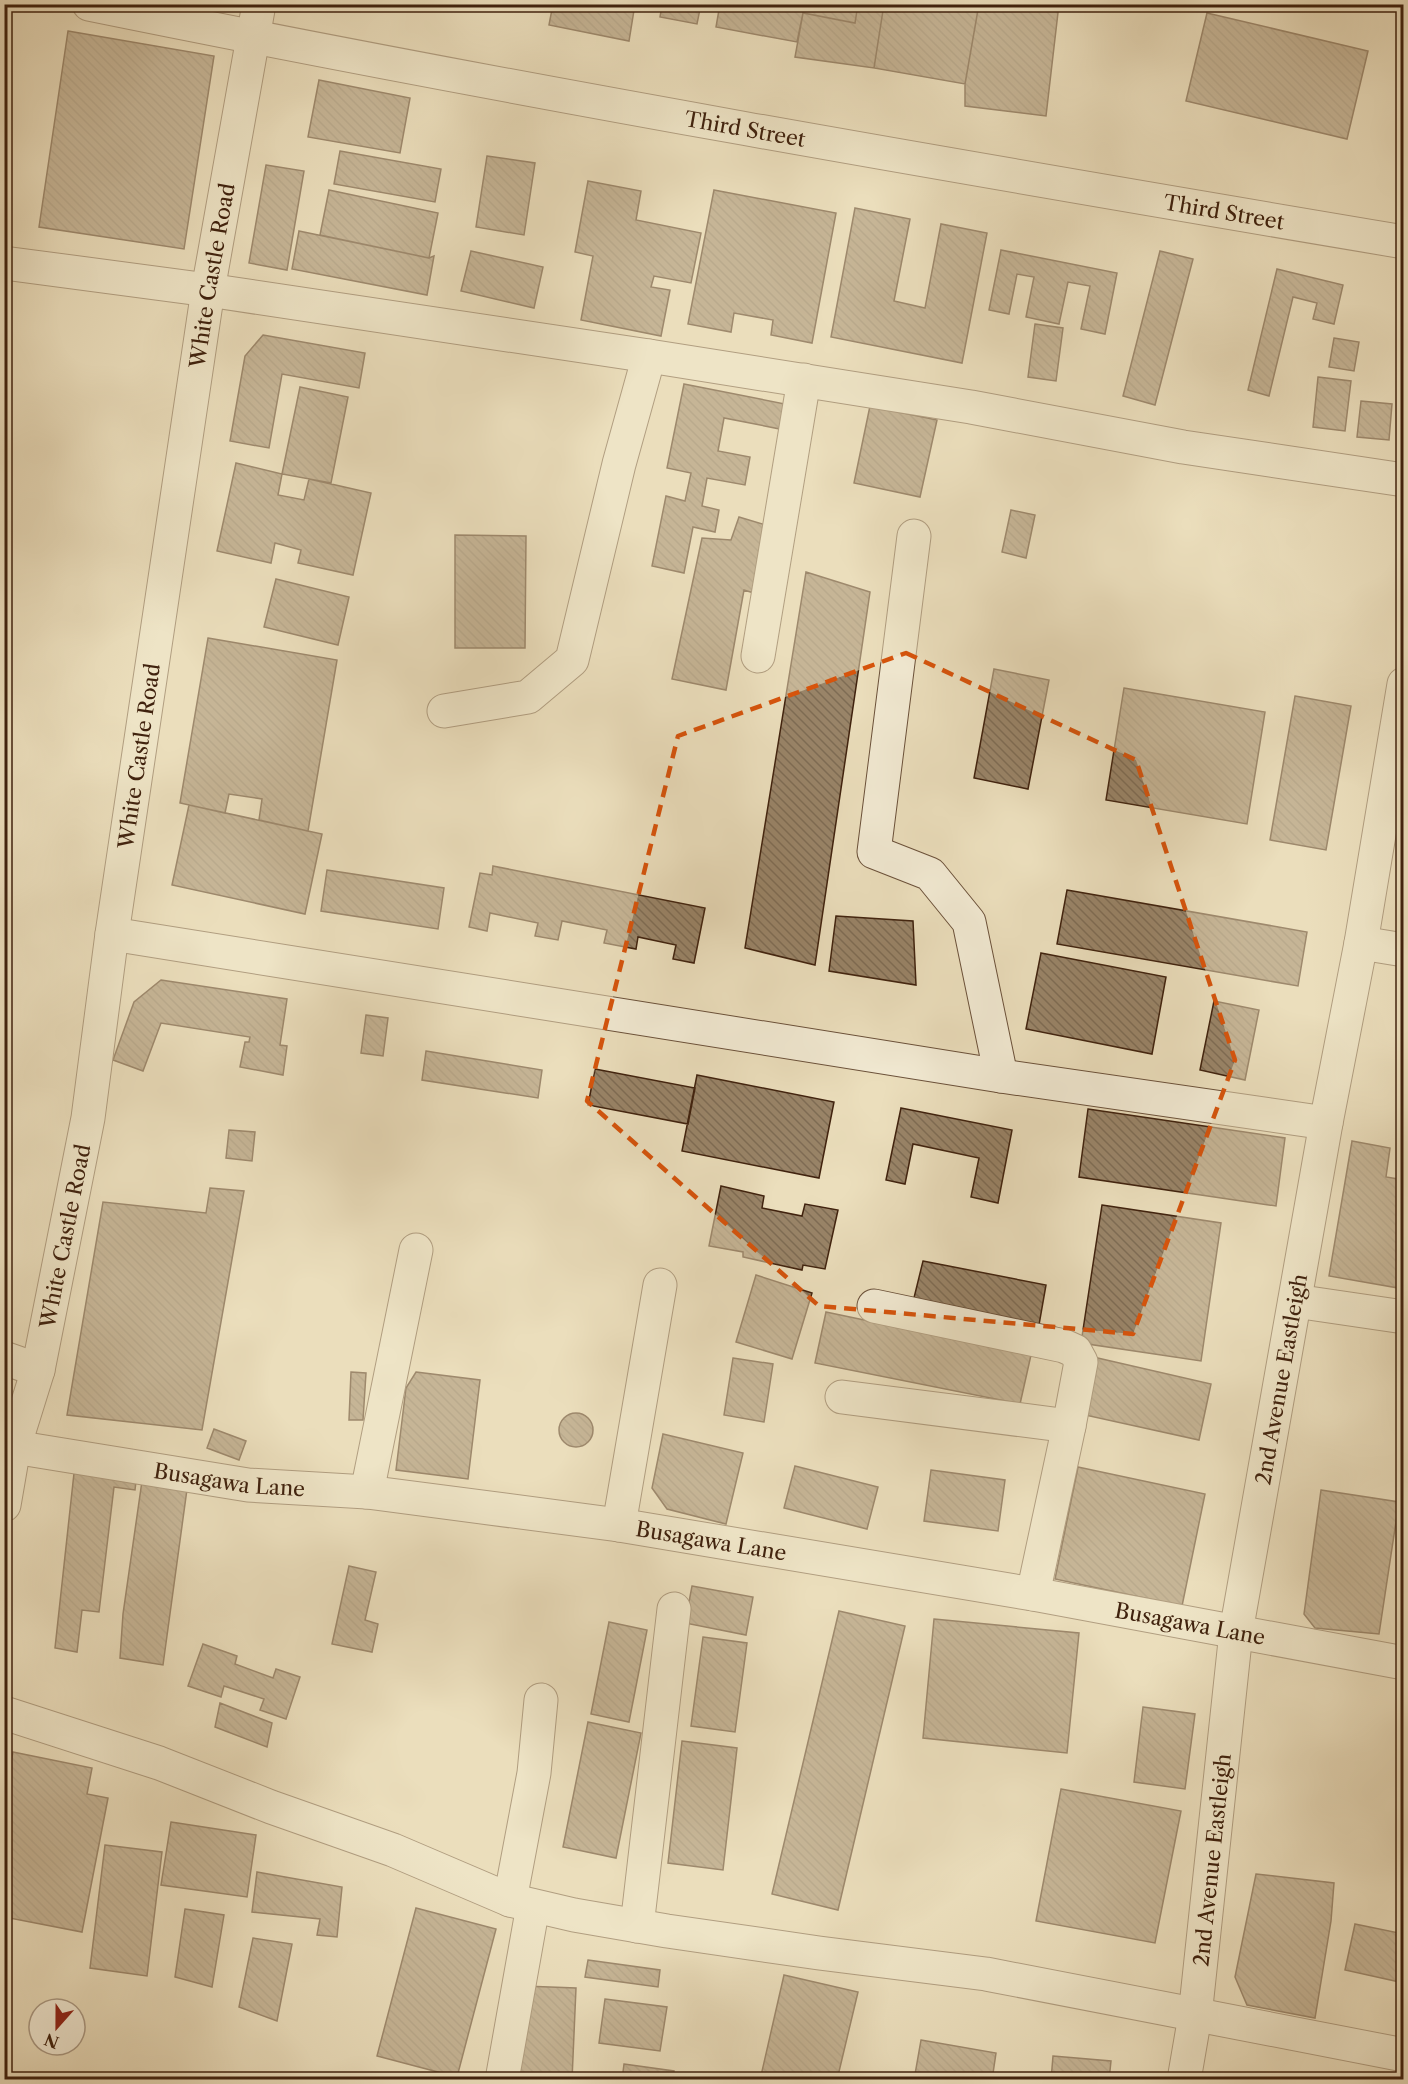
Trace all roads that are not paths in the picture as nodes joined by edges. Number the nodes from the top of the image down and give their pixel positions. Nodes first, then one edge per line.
1 (89, 4) edge
2 (259, 4) edge
3 (254, 38) junction
4 (1404, 242) edge
5 (4, 263) edge
6 (208, 290) junction
7 (649, 356) junction
8 (804, 380) junction
9 (1404, 480) edge
10 (914, 536) dead end
11 (758, 657) dead end
12 (1404, 684) edge
13 (444, 711) dead end
14 (112, 934) junction
15 (1361, 943) junction
16 (1404, 950) edge
17 (1001, 1076) junction
18 (1326, 1123) junction
19 (416, 1250) dead end
20 (660, 1285) dead end
21 (1295, 1301) junction
22 (874, 1306) dead end
23 (1404, 1317) edge
24 (4, 1358) edge
25 (38, 1370) junction
26 (842, 1397) dead end
27 (1070, 1426) junction
28 (14, 1447) junction
29 (367, 1492) junction
30 (4, 1505) edge
31 (619, 1525) junction
32 (1033, 1594) junction
33 (674, 1609) dead end
34 (1236, 1632) junction
35 (1404, 1663) edge
36 (541, 1700) dead end
37 (4, 1713) edge
38 (521, 1903) junction
39 (637, 1926) junction
40 (1195, 2016) junction
41 (1404, 2055) edge
42 (502, 2079) edge
43 (1184, 2079) edge

1 - 3 street, Third Street
2 - 3 street, White Castle Road
3 - 4 street, Third Street
3 - 6 street, White Castle Road
5 - 6 street
6 - 7 street
6 - 14 street, White Castle Road
7 - 8 street
7 - 13 street
8 - 9 street
8 - 11 street
10 - 17 street
12 - 15 street, 2nd Avenue Eastleigh
14 - 17 street
14 - 25 street, White Castle Road
15 - 16 street
15 - 18 street, 2nd Avenue Eastleigh
17 - 18 street
18 - 21 street, 2nd Avenue Eastleigh
19 - 29 street
20 - 31 street
21 - 23 street
21 - 34 street, 2nd Avenue Eastleigh
22 - 27 street
24 - 25 street
25 - 28 street, White Castle Road
26 - 27 street
27 - 32 street
28 - 29 street, Busagawa Lane
28 - 30 street, White Castle Road
29 - 31 street, Busagawa Lane
31 - 32 street, Busagawa Lane
32 - 34 street, Busagawa Lane
33 - 39 street
34 - 35 street, Busagawa Lane
34 - 40 street, 2nd Avenue Eastleigh
36 - 38 street
37 - 38 street
38 - 39 street
38 - 42 street
39 - 40 street
40 - 41 street
40 - 43 street, 2nd Avenue Eastleigh

